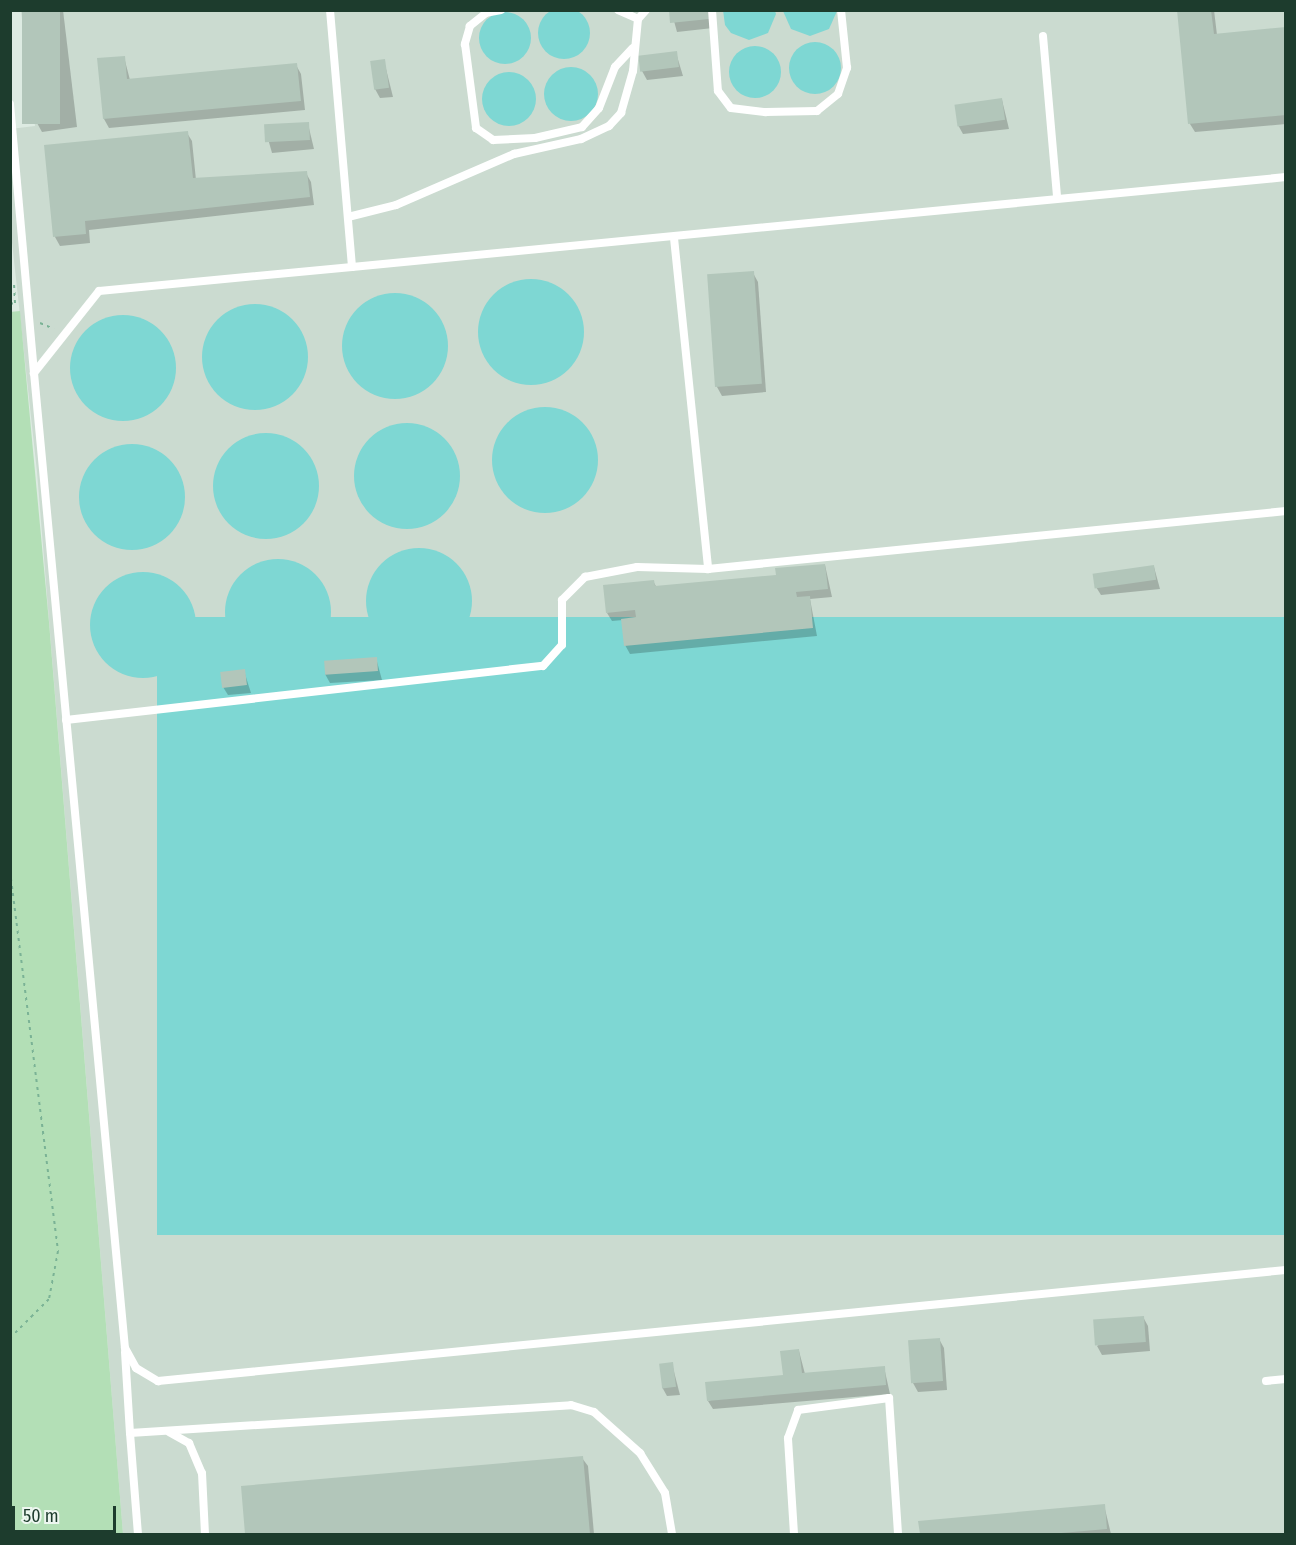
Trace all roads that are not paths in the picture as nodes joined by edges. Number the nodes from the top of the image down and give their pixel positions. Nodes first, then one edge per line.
1 (330, 10) edge
2 (501, 10) edge
3 (618, 10) edge
4 (646, 10) edge
5 (712, 10) edge
6 (841, 10) edge
7 (638, 19) junction
8 (1043, 36) dead end
9 (633, 48) junction
10 (10, 104) edge
11 (1286, 177) edge
12 (1057, 197) junction
13 (348, 218) junction
14 (674, 238) junction
15 (352, 267) junction
16 (34, 373) junction
17 (1286, 512) edge
18 (708, 569) junction
19 (66, 720) junction
20 (1286, 1270) edge
21 (124, 1348) junction
22 (1286, 1379) edge
23 (1266, 1382) dead end
24 (168, 1431) junction
25 (130, 1433) junction
26 (138, 1534) edge
27 (205, 1534) edge
28 (672, 1534) edge
29 (794, 1534) edge
30 (898, 1534) edge

1 - 13 lane
2 - 9 lane
3 - 7 lane
4 - 7 lane
5 - 6 lane
7 - 9 lane
8 - 12 lane
9 - 13 lane
10 - 16 lane
11 - 12 lane
12 - 14 lane
13 - 15 lane
14 - 15 lane
14 - 18 lane
15 - 16 lane
16 - 19 lane
17 - 18 lane
18 - 19 lane
19 - 21 lane
20 - 21 lane
21 - 25 lane
22 - 23 lane
24 - 25 lane
24 - 27 lane
24 - 28 lane
25 - 26 lane
29 - 30 lane

